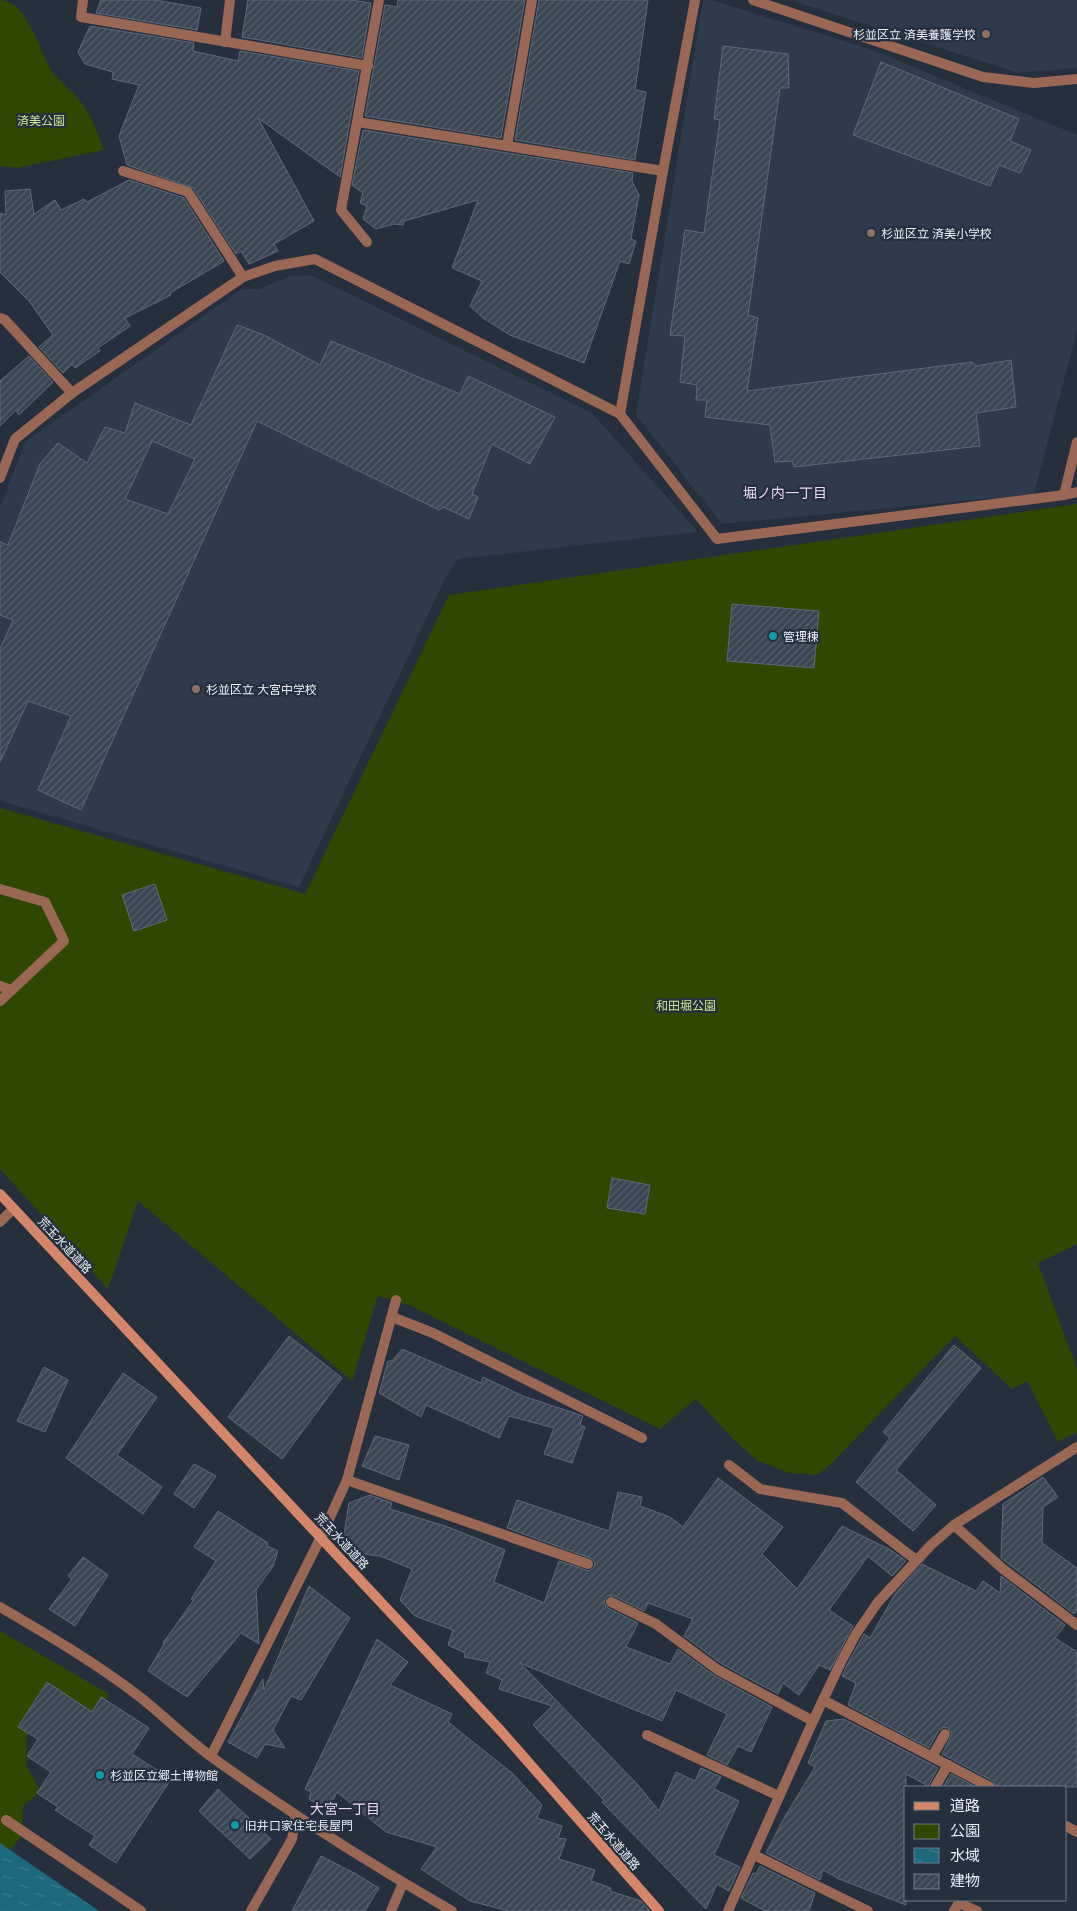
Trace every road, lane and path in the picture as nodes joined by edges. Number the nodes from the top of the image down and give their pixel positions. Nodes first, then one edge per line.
1 (83, 0) edge
2 (230, 0) edge
3 (379, 0) edge
4 (532, 0) edge
5 (695, 0) edge
6 (753, 0) edge
7 (225, 42) junction
8 (368, 66) junction
9 (1077, 80) edge
10 (358, 122) junction
11 (507, 146) junction
12 (123, 171) dead end
13 (662, 171) junction
14 (367, 242) dead end
15 (244, 278) junction
16 (0, 318) edge
17 (72, 393) junction
18 (620, 414) junction
19 (1077, 442) edge
20 (0, 478) edge
21 (1077, 492) edge
22 (1064, 495) junction
23 (0, 889) edge
24 (0, 986) edge
25 (12, 990) junction
26 (0, 1001) edge
27 (0, 1194) edge
28 (13, 1209) junction
29 (0, 1222) edge
30 (396, 1300) dead end
31 (392, 1317) junction
32 (642, 1438) dead end
33 (1077, 1447) edge
34 (728, 1465) dead end
35 (346, 1480) junction
36 (954, 1525) junction
37 (321, 1537) junction
38 (916, 1560) junction
39 (588, 1564) dead end
40 (610, 1602) dead end
41 (0, 1607) edge
42 (1077, 1625) edge
43 (823, 1700) junction
44 (812, 1721) junction
45 (945, 1734) dead end
46 (647, 1735) dead end
47 (211, 1756) junction
48 (932, 1757) junction
49 (948, 1766) junction
50 (936, 1786) edge
51 (988, 1786) edge
52 (779, 1796) junction
53 (296, 1816) junction
54 (6, 1820) dead end
55 (754, 1855) junction
56 (403, 1883) junction
57 (141, 1911) edge
58 (251, 1911) edge
59 (391, 1911) edge
60 (452, 1911) edge
61 (659, 1911) edge
62 (728, 1911) edge
63 (868, 1911) edge
64 (954, 1911) edge
65 (977, 1911) edge

1 - 7 street
2 - 7 street
3 - 8 street
4 - 11 street
5 - 13 street
6 - 9 street
7 - 8 street
8 - 10 street
10 - 11 street
10 - 14 street
11 - 13 street
12 - 15 street
13 - 18 street
15 - 17 street
15 - 18 street
16 - 17 street
17 - 20 street
18 - 22 street
19 - 22 street
21 - 22 street
23 - 25 street
24 - 25 street
25 - 26 street
27 - 28 main road, 荒玉水道道路
28 - 29 street
28 - 37 main road, 荒玉水道道路
30 - 31 street
31 - 32 street
31 - 35 street
33 - 36 street
34 - 38 street
35 - 37 street
35 - 39 street
36 - 38 street
36 - 42 street
37 - 47 street
37 - 61 main road, 荒玉水道道路
38 - 43 street
40 - 44 street
41 - 47 street
43 - 44 street
43 - 48 street
44 - 52 street
45 - 48 street
46 - 52 street
47 - 53 street
48 - 49 street
49 - 50 street
49 - 51 street
52 - 55 street
53 - 56 street
53 - 58 street
54 - 57 street
55 - 62 street
55 - 63 street
56 - 59 street
56 - 60 street
64 - 65 street

